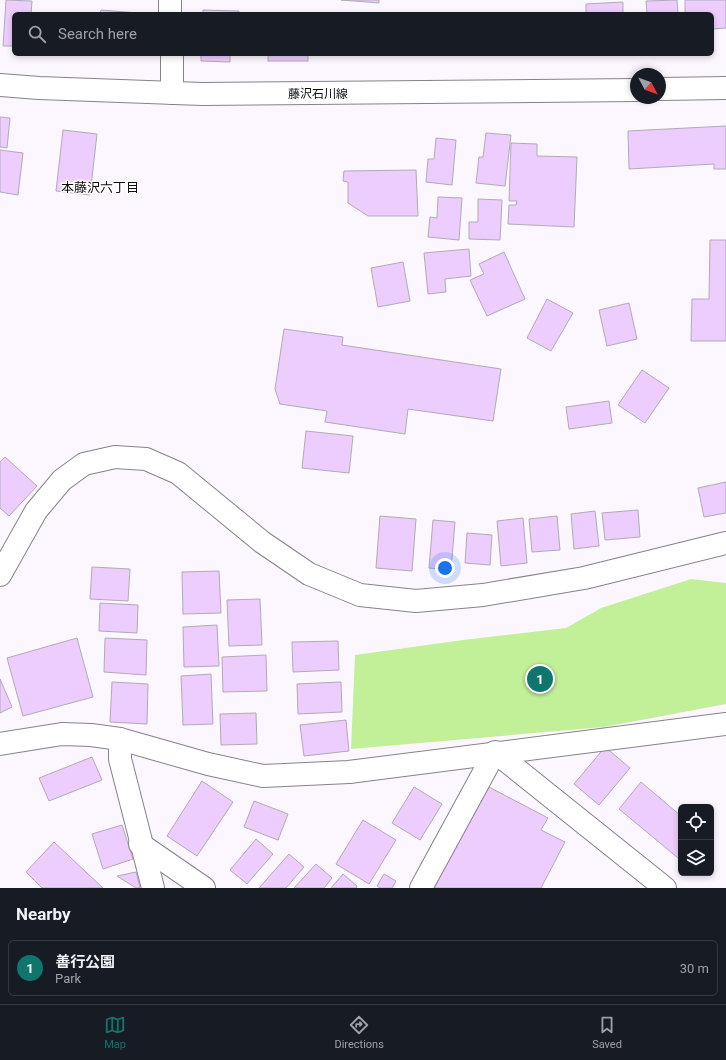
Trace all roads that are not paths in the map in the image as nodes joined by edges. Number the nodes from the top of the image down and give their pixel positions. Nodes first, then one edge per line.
1 (170, 0) edge
2 (170, 12) edge
3 (172, 56) edge
4 (0, 85) edge
5 (726, 88) edge
6 (666, 89) edge
7 (630, 90) edge
8 (172, 93) junction
9 (723, 545) edge
10 (0, 575) edge
11 (726, 724) edge
12 (120, 739) junction
13 (0, 744) edge
14 (495, 752) junction
15 (140, 844) junction
16 (153, 888) edge
17 (204, 888) edge
18 (421, 888) edge
19 (665, 888) edge

1 - 2 street
3 - 8 street
4 - 8 street, 藤沢石川線
5 - 6 street
7 - 8 street, 藤沢石川線
9 - 10 street
11 - 14 street
12 - 13 street
12 - 14 street
12 - 15 street
14 - 18 street
14 - 19 street
15 - 16 street
15 - 17 street

